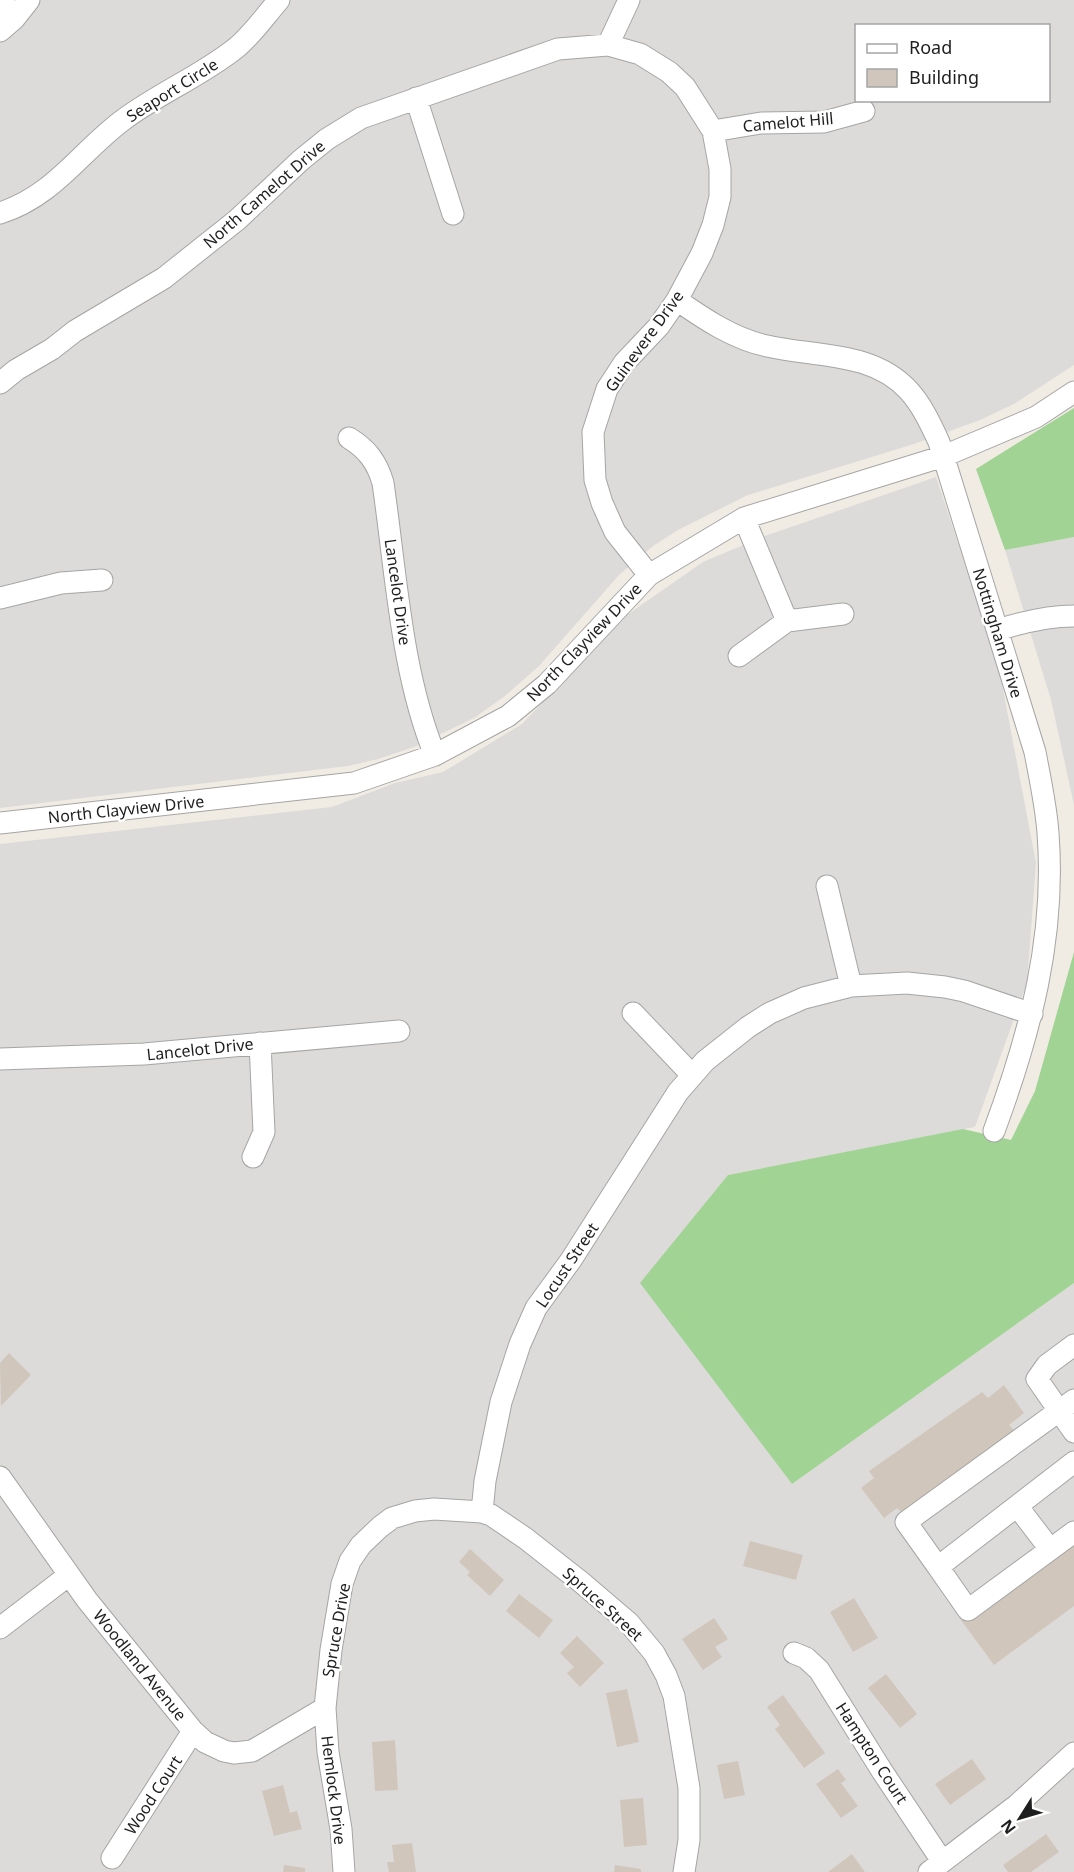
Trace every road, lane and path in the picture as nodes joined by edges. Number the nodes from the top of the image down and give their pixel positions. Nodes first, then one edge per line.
1 (2, 0) edge
2 (30, 0) edge
3 (279, 0) edge
4 (629, 0) edge
5 (7, 25) edge
6 (608, 45) junction
7 (416, 98) junction
8 (864, 111) dead end
9 (712, 130) junction
10 (0, 213) edge
11 (453, 214) dead end
12 (677, 300) junction
13 (0, 383) edge
14 (1074, 392) edge
15 (349, 438) dead end
16 (944, 456) junction
17 (744, 518) junction
18 (649, 574) junction
19 (102, 580) dead end
20 (0, 598) edge
21 (843, 614) dead end
22 (1074, 616) edge
23 (787, 621) junction
24 (998, 630) junction
25 (739, 656) dead end
26 (435, 755) junction
27 (0, 823) edge
28 (827, 886) dead end
29 (850, 986) junction
30 (633, 1013) dead end
31 (1032, 1014) junction
32 (399, 1031) dead end
33 (260, 1043) junction
34 (0, 1059) edge
35 (692, 1074) junction
36 (994, 1131) dead end
37 (253, 1157) dead end
38 (1074, 1345) edge
39 (1067, 1405) edge
40 (1074, 1432) edge
41 (1074, 1462) edge
42 (0, 1477) edge
43 (1017, 1506) junction
44 (482, 1512) junction
45 (1074, 1532) edge
46 (1050, 1549) junction
47 (938, 1567) junction
48 (69, 1575) junction
49 (0, 1628) edge
50 (794, 1653) dead end
51 (326, 1708) junction
52 (193, 1731) junction
53 (1070, 1765) edge
54 (112, 1858) dead end
55 (936, 1867) edge
56 (344, 1872) edge
57 (684, 1872) edge

1 - 5 street
2 - 5 street
3 - 10 street, Seaport Circle
4 - 6 street
6 - 7 street, North Camelot Drive
6 - 9 street, Guinevere Drive
7 - 11 street
7 - 13 street, North Camelot Drive
8 - 9 street, Camelot Hill
9 - 12 street, Guinevere Drive
12 - 16 street, Nottingham Drive
12 - 18 street, Guinevere Drive
14 - 16 street, North Clayview Drive
15 - 26 street, Lancelot Drive
16 - 17 street, North Clayview Drive
16 - 24 street, Nottingham Drive
17 - 18 street, North Clayview Drive
17 - 23 street
18 - 26 street, North Clayview Drive
19 - 20 street
21 - 23 street
22 - 24 street
23 - 25 street
24 - 31 street, Nottingham Drive
26 - 27 street, North Clayview Drive
28 - 29 street
29 - 31 street, Locust Street
29 - 35 street, Locust Street
30 - 35 street
31 - 36 street, Nottingham Drive
32 - 33 street, Lancelot Drive
33 - 34 street, Lancelot Drive
33 - 37 street
35 - 44 street, Locust Street
38 - 39 street
39 - 40 street
39 - 47 street
41 - 43 street
42 - 48 street, Woodland Avenue
43 - 46 street
43 - 47 street
44 - 51 street, Spruce Drive
44 - 57 street, Spruce Street
45 - 46 street
46 - 47 street
48 - 49 street
48 - 52 street, Woodland Avenue
50 - 55 street, Hampton Court
51 - 52 street, Woodland Avenue
51 - 56 street, Hemlock Drive
52 - 54 street, Wood Court
53 - 55 street

